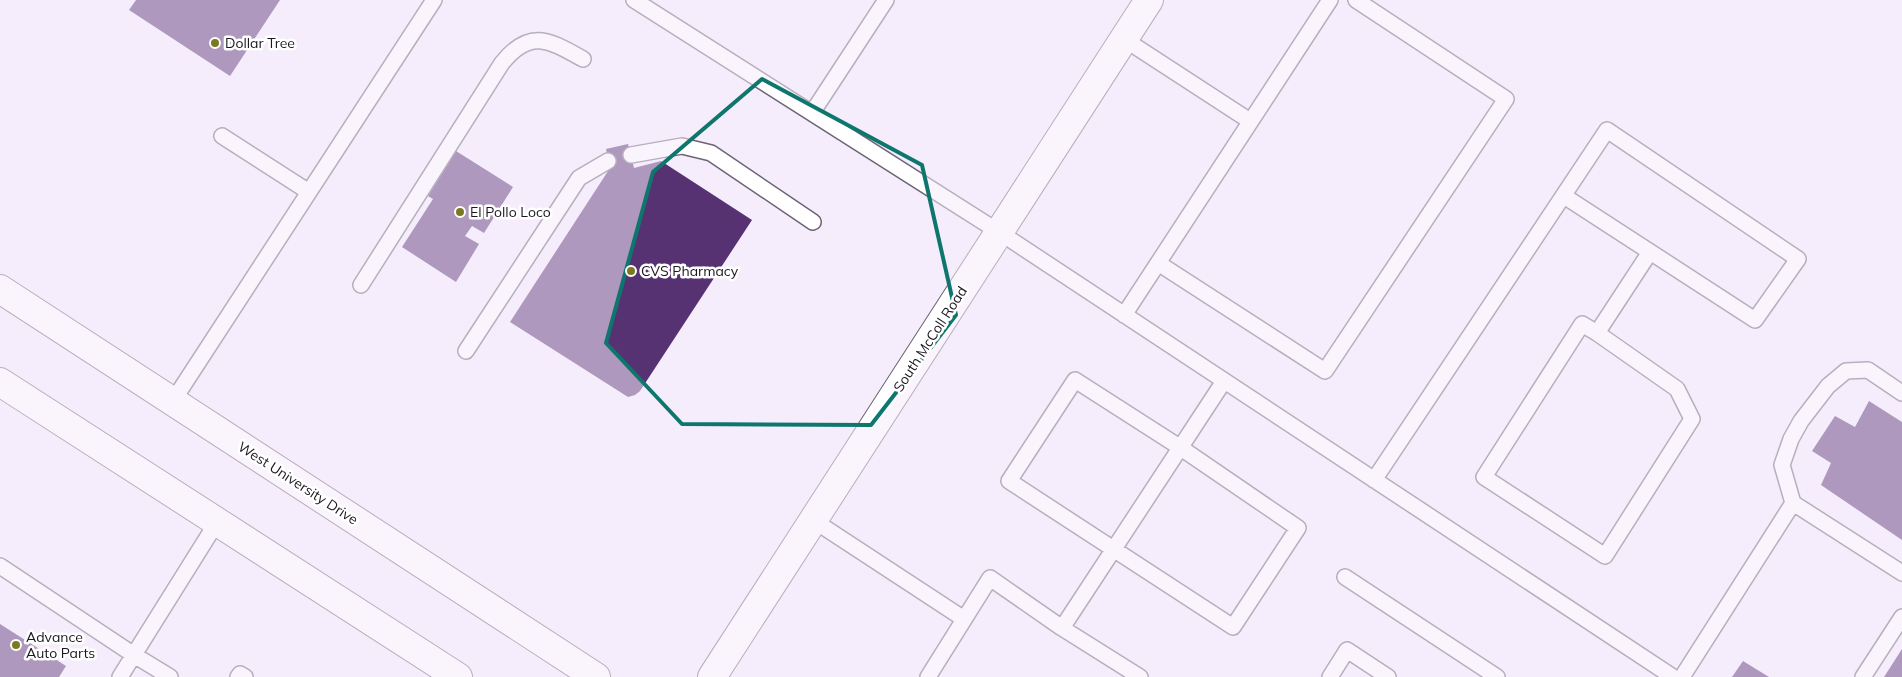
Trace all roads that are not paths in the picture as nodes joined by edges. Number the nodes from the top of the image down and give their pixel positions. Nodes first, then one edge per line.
1 (434, 0) edge
2 (634, 0) edge
3 (886, 0) edge
4 (1149, 0) edge
5 (1330, 0) edge
6 (1356, 0) edge
7 (1124, 39) junction
8 (583, 59) dead end
9 (812, 113) junction
10 (1250, 121) junction
11 (222, 136) dead end
12 (631, 155) dead end
13 (608, 160) dead end
14 (309, 192) junction
15 (1564, 196) junction
16 (813, 222) dead end
17 (999, 232) junction
18 (1650, 252) junction
19 (1158, 263) junction
20 (361, 284) dead end
21 (0, 289) edge
22 (1124, 315) junction
23 (1597, 333) junction
24 (466, 351) dead end
25 (1224, 381) junction
26 (0, 382) edge
27 (1902, 393) edge
28 (173, 402) junction
29 (1180, 448) junction
30 (1374, 480) junction
31 (1793, 503) junction
32 (813, 520) junction
33 (217, 522) junction
34 (1114, 549) junction
35 (0, 566) edge
36 (1902, 573) edge
37 (1345, 577) dead end
38 (1902, 617) edge
39 (964, 618) junction
40 (1062, 628) junction
41 (134, 655) junction
42 (441, 673) edge
43 (120, 677) edge
44 (170, 677) edge
45 (238, 677) edge
46 (244, 677) edge
47 (596, 677) edge
48 (712, 677) edge
49 (928, 677) edge
50 (1140, 677) edge
51 (1330, 677) edge
52 (1388, 677) edge
53 (1497, 677) edge
54 (1673, 677) edge
55 (1682, 677) edge
56 (1863, 677) edge

1 - 14 lane
2 - 9 lane
3 - 9 lane
4 - 7 main road, South McColl Road
5 - 10 lane
6 - 19 lane
7 - 10 lane
7 - 17 main road, South McColl Road
8 - 20 lane
9 - 17 lane
10 - 19 lane
11 - 14 lane
12 - 16 lane
13 - 24 lane
14 - 28 lane
15 - 18 lane
15 - 18 lane
15 - 30 lane
17 - 22 lane
17 - 32 main road, South McColl Road
18 - 23 lane
19 - 22 lane
21 - 28 main road, West University Drive
22 - 25 lane
23 - 23 lane
25 - 29 lane
25 - 30 lane
26 - 33 main road
27 - 31 lane
28 - 47 main road, West University Drive
29 - 34 lane
29 - 34 lane
29 - 34 lane
30 - 54 lane
31 - 36 lane
31 - 55 lane
32 - 39 lane
32 - 48 main road, South McColl Road
33 - 41 lane
33 - 42 main road
34 - 40 lane
35 - 41 lane
37 - 53 lane
38 - 56 lane
39 - 40 lane
39 - 49 lane
40 - 50 lane
41 - 43 lane
41 - 44 lane
45 - 46 lane
51 - 52 lane

